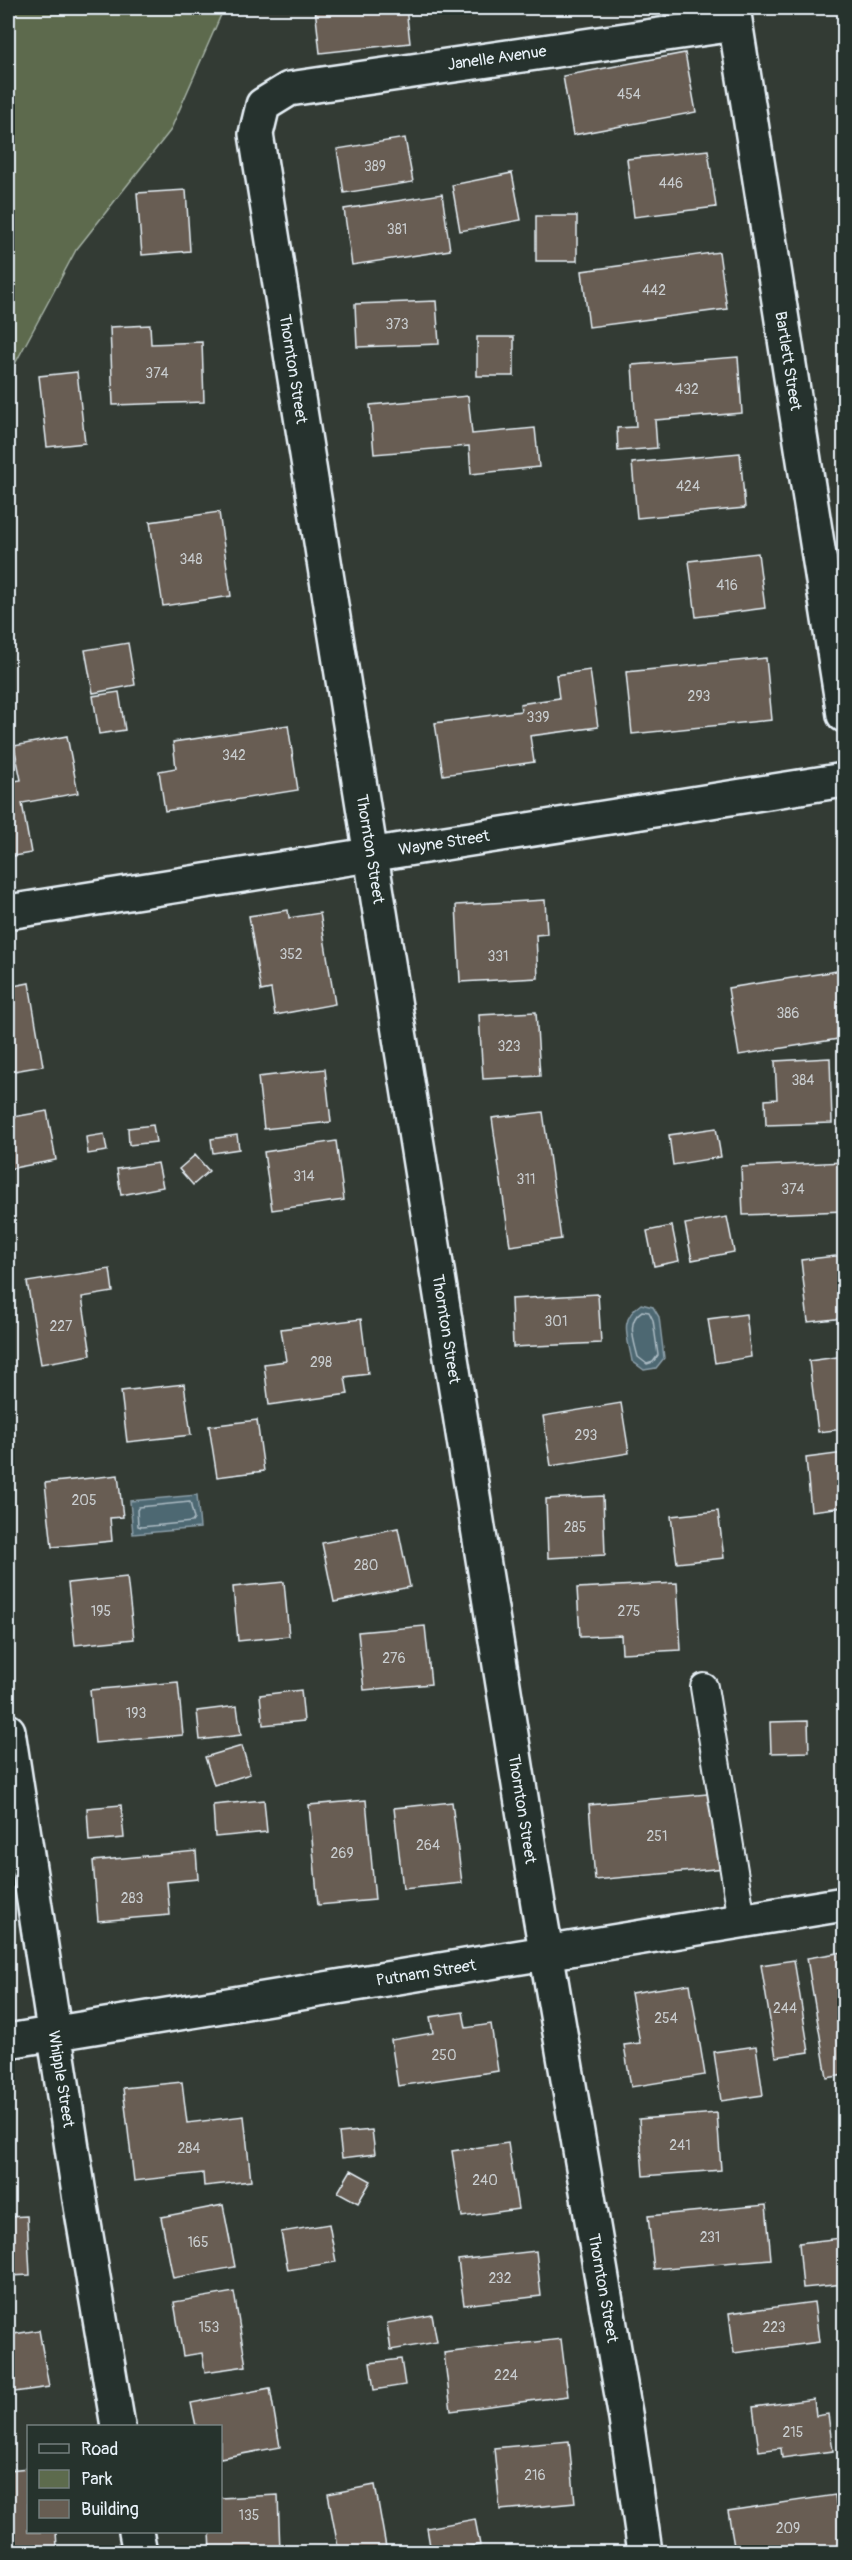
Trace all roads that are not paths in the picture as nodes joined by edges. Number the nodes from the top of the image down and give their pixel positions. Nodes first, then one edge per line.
1 (734, 16) edge
2 (262, 105) joint
3 (844, 715) edge
4 (844, 780) edge
5 (371, 854) junction
6 (8, 912) edge
7 (704, 1687) dead end
8 (8, 1731) edge
9 (844, 1904) edge
10 (742, 1920) junction
11 (546, 1954) junction
12 (54, 2033) junction
13 (8, 2041) edge
14 (118, 2425) edge
15 (136, 2533) edge
16 (140, 2553) edge
17 (645, 2553) edge

1 - 2 street, Janelle Avenue
1 - 3 street, Bartlett Street
2 - 5 street, Thornton Street
4 - 5 street, Wayne Street
5 - 6 street, Wayne Street
5 - 11 street, Thornton Street
7 - 10 lane
8 - 12 street, Whipple Street
9 - 10 street, Putnam Street
10 - 11 street, Putnam Street
11 - 12 street, Putnam Street
11 - 17 street, Thornton Street
12 - 13 street, Putnam Street
12 - 14 street, Whipple Street
15 - 16 street

